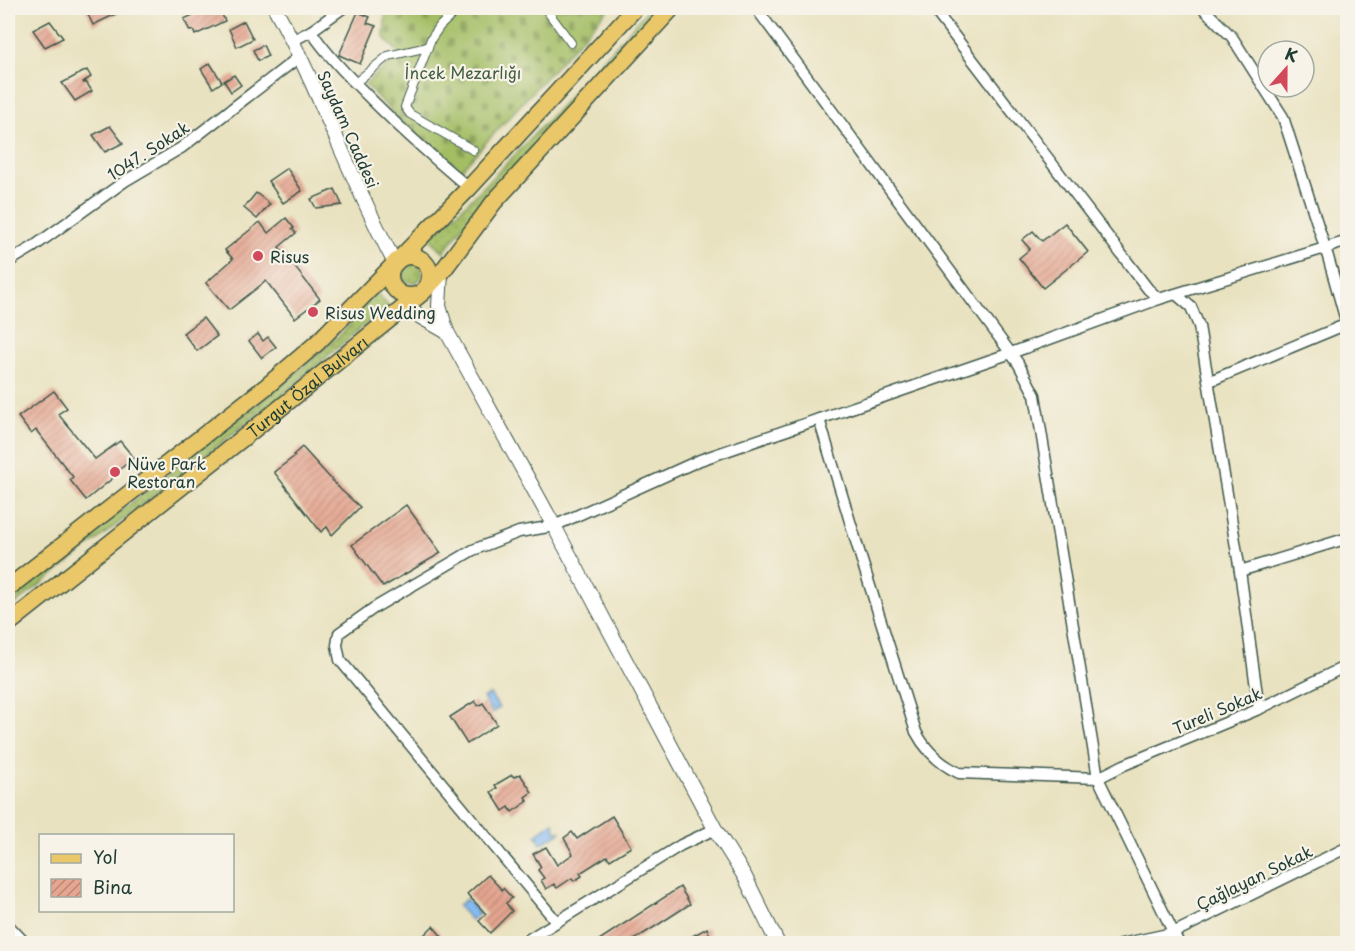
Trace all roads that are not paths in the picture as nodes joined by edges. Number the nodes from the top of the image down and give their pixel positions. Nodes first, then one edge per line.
1 (275, 8) edge
2 (343, 8) edge
3 (459, 8) edge
4 (545, 8) edge
5 (635, 8) edge
6 (672, 8) edge
7 (756, 8) edge
8 (933, 8) edge
9 (1203, 8) edge
10 (311, 31) junction
11 (292, 41) junction
12 (571, 43) dead end
13 (428, 47) junction
14 (299, 57) junction
15 (356, 83) junction
16 (473, 150) dead end
17 (469, 188) junction
18 (1347, 241) edge
19 (1325, 248) junction
20 (8, 261) edge
21 (395, 263) junction
22 (441, 273) junction
23 (423, 292) junction
24 (1177, 295) junction
25 (1159, 299) junction
26 (408, 306) junction
27 (1347, 326) edge
28 (447, 332) junction
29 (1011, 353) junction
30 (1210, 381) junction
31 (819, 419) junction
32 (554, 526) junction
33 (1347, 538) edge
34 (1240, 571) junction
35 (8, 588) edge
36 (8, 624) edge
37 (1347, 666) edge
38 (1259, 710) junction
39 (1098, 778) junction
40 (716, 829) junction
41 (1347, 847) edge
42 (556, 921) junction
43 (8, 925) edge
44 (1176, 938) edge
45 (26, 944) edge
46 (521, 944) edge
47 (778, 944) edge
48 (1121, 944) edge

1 - 11 street, Saydam Caddesi
2 - 10 street
3 - 13 street
4 - 12 street
5 - 17 main road, Turgut Özal Bulvarı
6 - 22 main road, Turgut Özal Bulvarı
7 - 29 street
8 - 25 street
9 - 19 street
10 - 11 street
10 - 15 street, Saydam Caddesi
11 - 14 street, Saydam Caddesi
13 - 15 street
13 - 16 street
14 - 20 street, 1047. Sokak
14 - 21 street, Saydam Caddesi
15 - 17 street, Saydam Caddesi
17 - 21 main road, Turgut Özal Bulvarı
18 - 19 street
19 - 24 street
19 - 27 street
21 - 23 main road
21 - 23 main road
21 - 35 main road, Turgut Özal Bulvarı
22 - 23 main road, Turgut Özal Bulvarı
22 - 28 street
23 - 26 main road, Turgut Özal Bulvarı
24 - 25 street
24 - 30 street
25 - 29 street
26 - 28 street
26 - 36 main road, Turgut Özal Bulvarı
27 - 30 street
28 - 32 street
29 - 31 street
29 - 39 street
30 - 34 street
31 - 32 street
31 - 39 street
32 - 40 street
32 - 42 street
33 - 34 street
34 - 38 street
37 - 38 street, Tureli Sokak
38 - 39 street, Tureli Sokak
39 - 44 street
40 - 42 street
40 - 47 street
41 - 44 street, Çağlayan Sokak
42 - 46 street
43 - 45 street
44 - 48 street, Çağlayan Sokak

